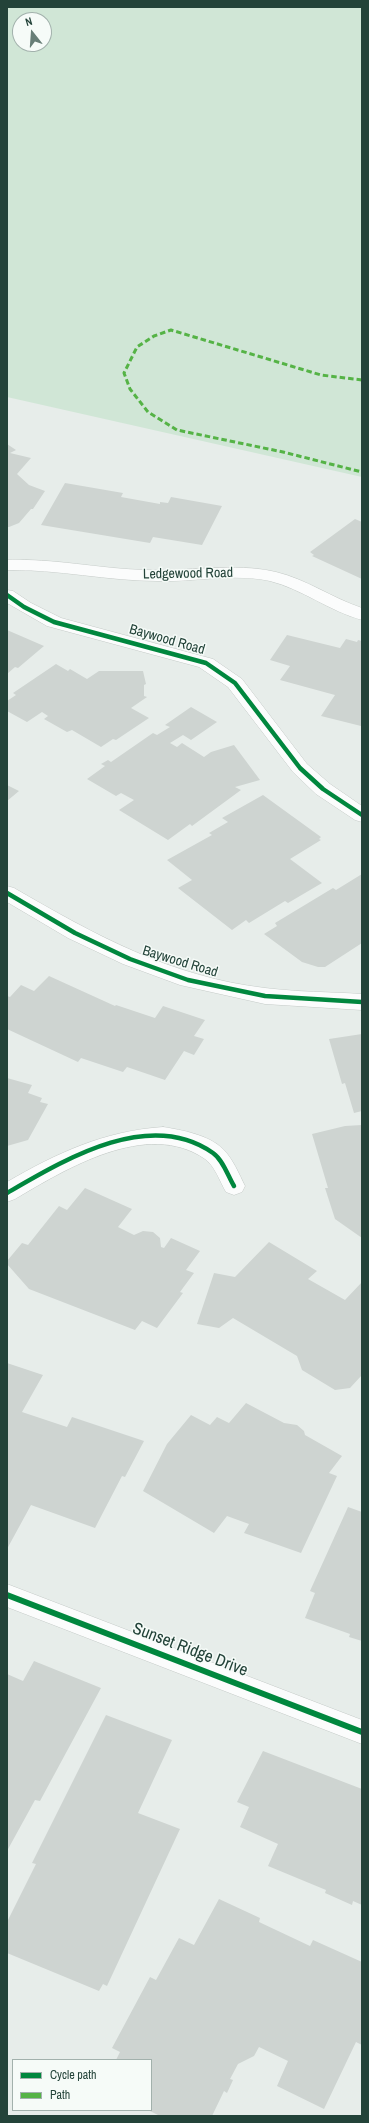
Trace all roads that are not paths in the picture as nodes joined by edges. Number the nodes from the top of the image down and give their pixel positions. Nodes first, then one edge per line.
1 (7, 565) edge
2 (7, 595) edge
3 (362, 614) edge
4 (362, 815) edge
5 (7, 893) edge
6 (362, 1002) edge
7 (234, 1186) dead end
8 (7, 1193) edge
9 (7, 1595) edge
10 (362, 1732) edge

1 - 3 street, Ledgewood Road
2 - 4 street, Baywood Road
5 - 6 street, Baywood Road
7 - 8 street
9 - 10 street, Sunset Ridge Drive

